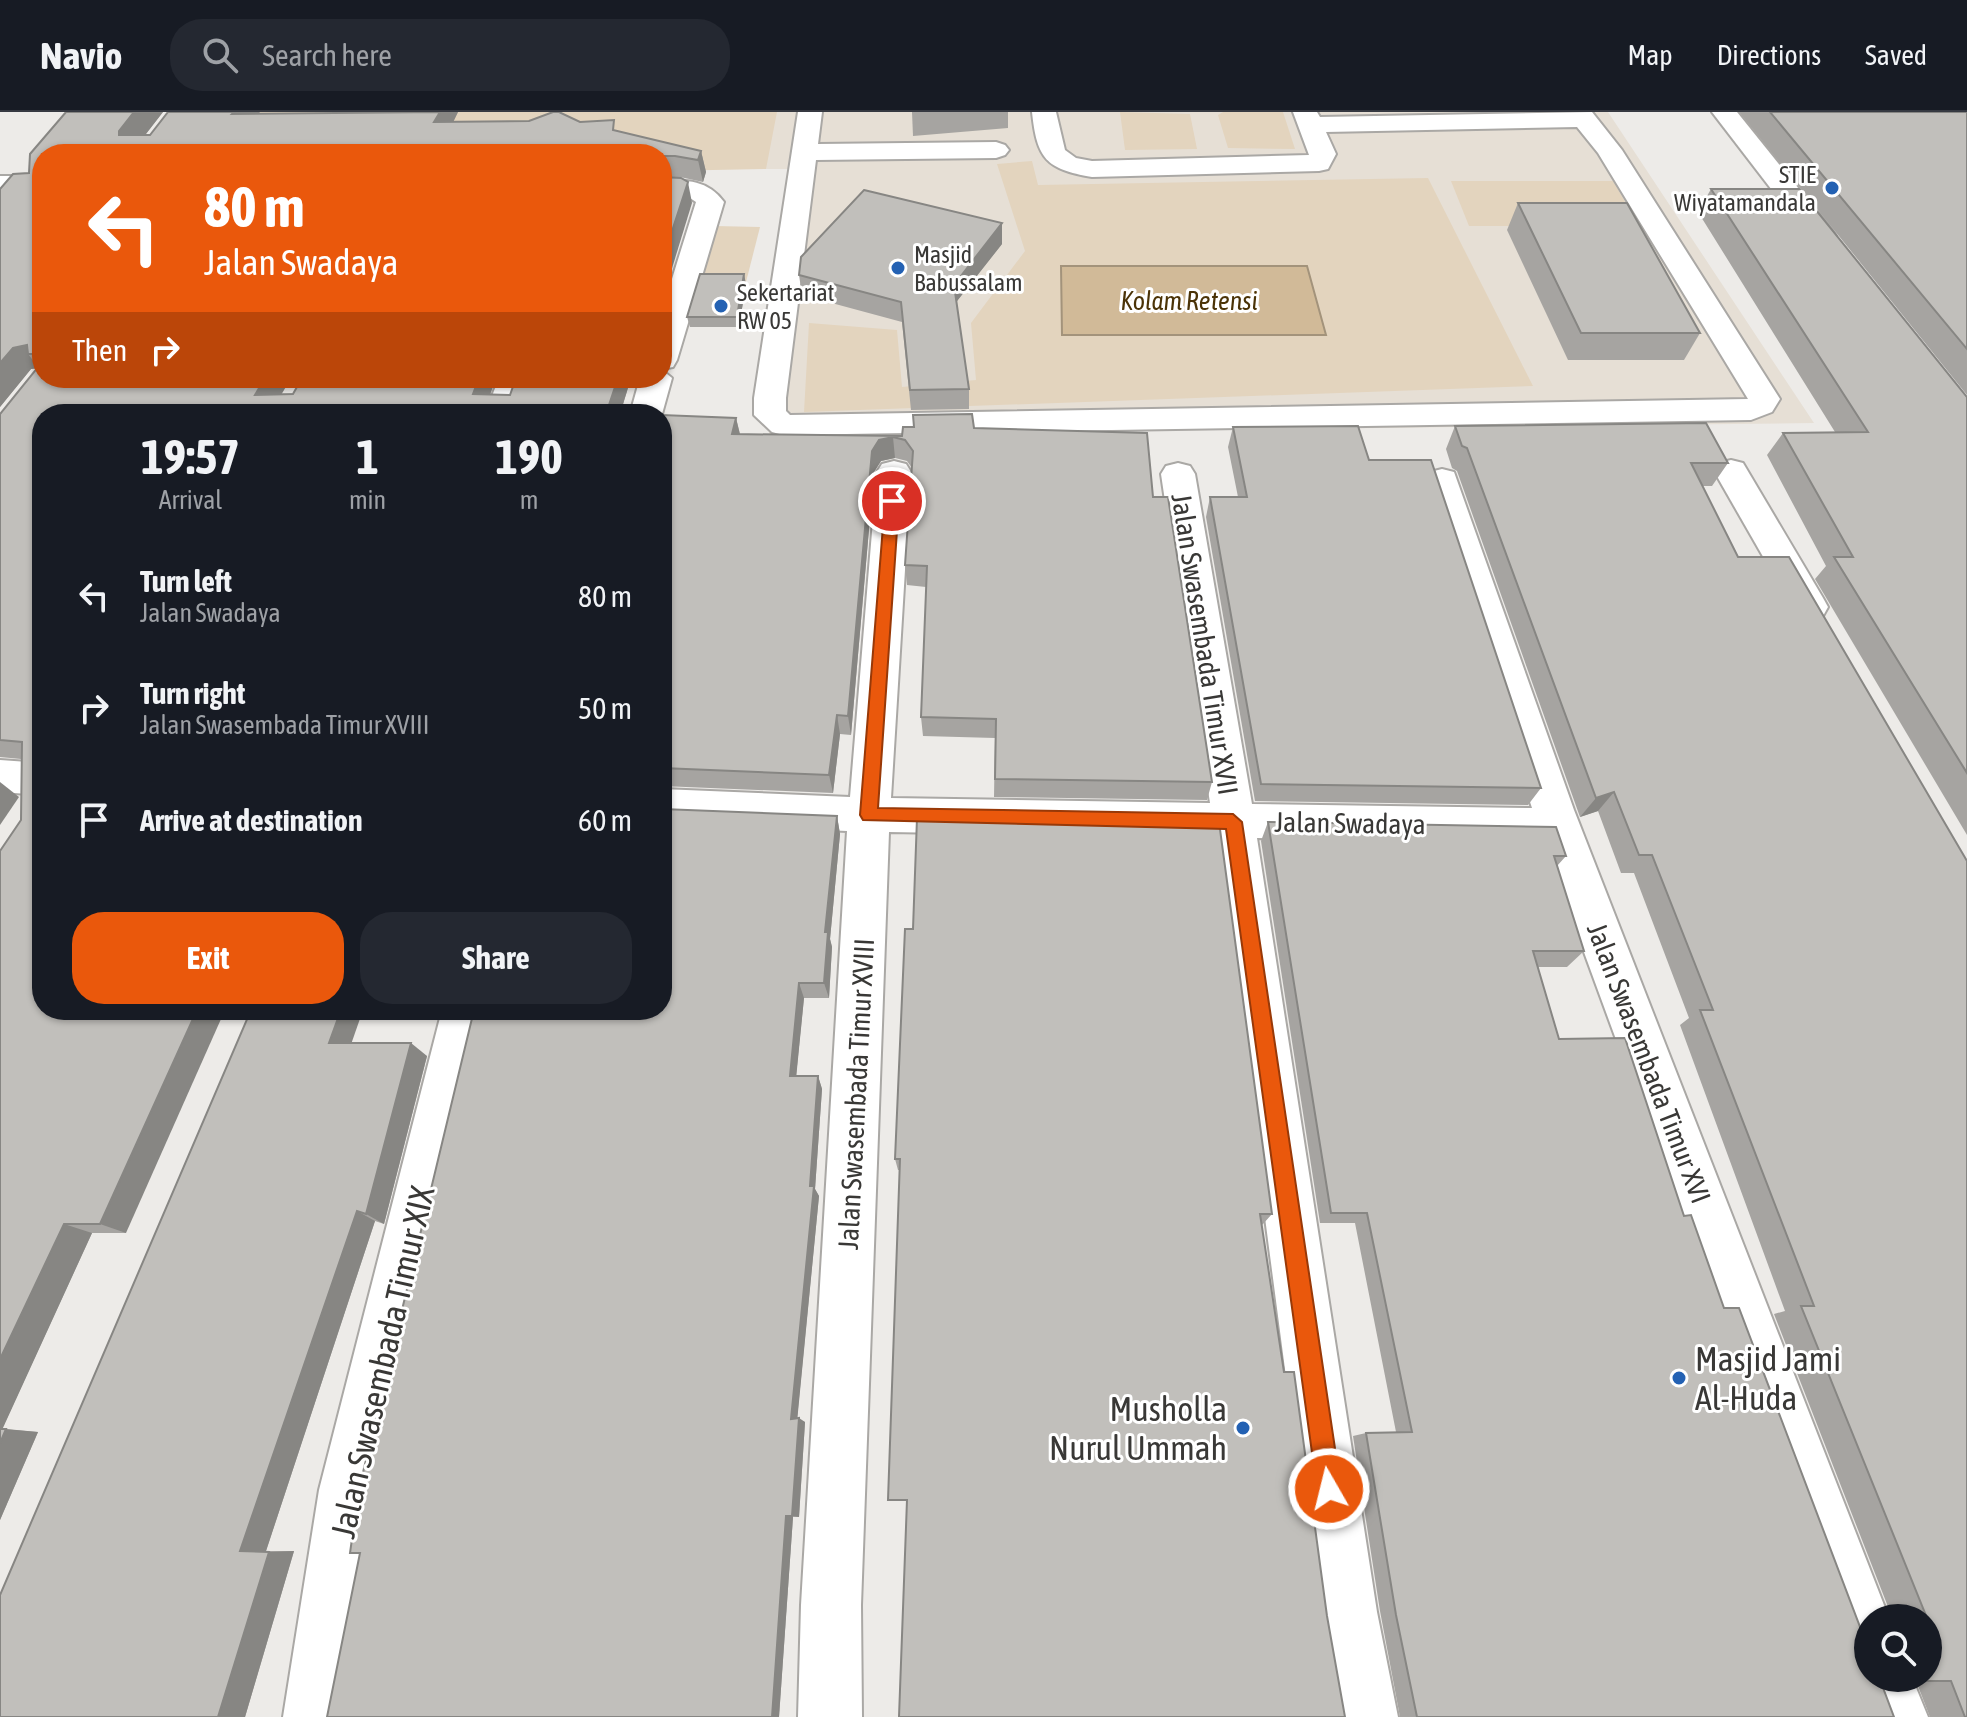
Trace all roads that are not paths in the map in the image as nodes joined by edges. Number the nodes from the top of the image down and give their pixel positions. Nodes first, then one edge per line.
1 (810, 112) edge
2 (1044, 112) edge
3 (1724, 112) edge
4 (1581, 116) edge
5 (1308, 118) edge
6 (996, 150) dead end
7 (806, 152) junction
8 (0, 184) edge
9 (32, 184) edge
10 (672, 189) edge
11 (1840, 259) edge
12 (672, 327) edge
13 (1731, 471) dead end
14 (894, 472) dead end
15 (1178, 474) dead end
16 (1442, 480) dead end
17 (1826, 635) edge
18 (0, 776) edge
19 (32, 778) edge
20 (672, 806) edge
21 (869, 815) junction
22 (1233, 822) junction
23 (1559, 826) junction
24 (463, 1020) edge
25 (1854, 1605) edge
26 (1886, 1692) edge
27 (315, 1717) edge
28 (830, 1717) edge
29 (1366, 1717) edge
30 (1896, 1717) edge

1 - 7 street
2 - 5 street
3 - 11 street
4 - 5 street
4 - 7 street
6 - 7 street
8 - 9 street
10 - 12 street
13 - 17 street
14 - 21 street, Jalan Swasembada Timur XVIII
15 - 22 street, Jalan Swasembada Timur XVII
16 - 23 street, Jalan Swasembada Timur XVI
18 - 19 street
20 - 21 street, Jalan Swadaya
21 - 22 street, Jalan Swadaya
21 - 28 street, Jalan Swasembada Timur XVIII
22 - 23 street, Jalan Swadaya
22 - 29 street, Jalan Swasembada Timur XVII
23 - 25 street, Jalan Swasembada Timur XVI
24 - 27 street, Jalan Swasembada Timur XIX
26 - 30 street

